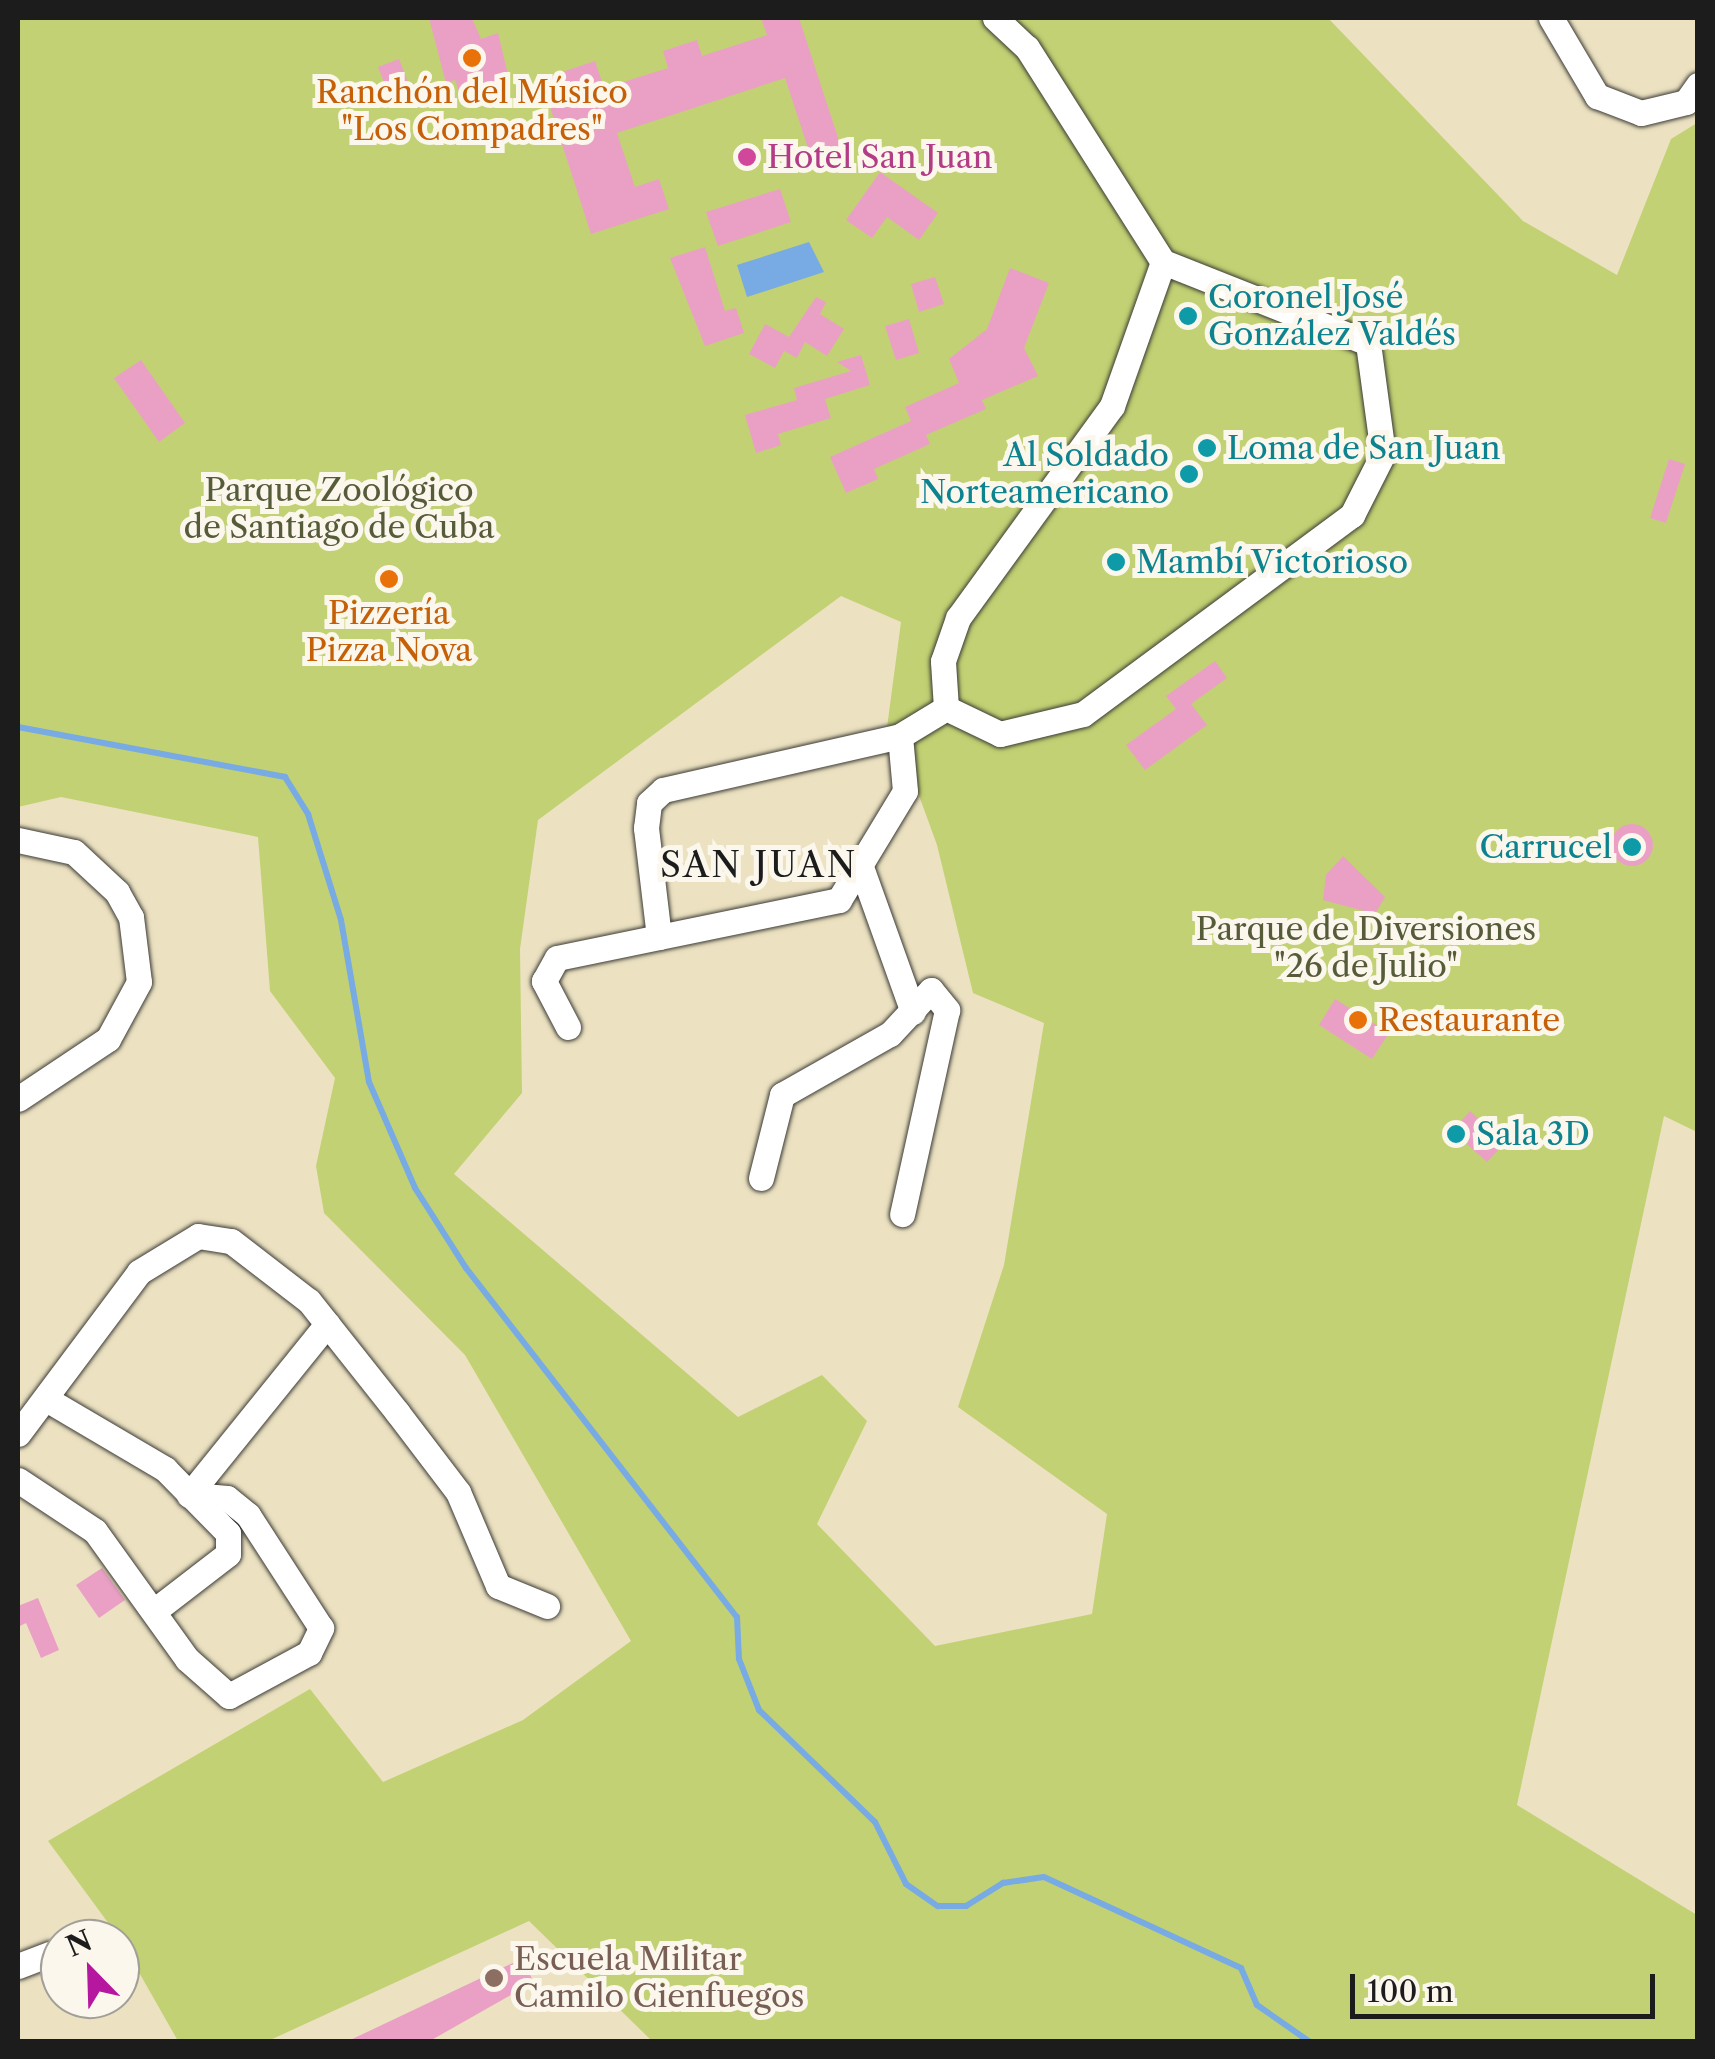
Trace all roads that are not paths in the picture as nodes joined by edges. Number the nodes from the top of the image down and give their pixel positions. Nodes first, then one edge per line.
1 (995, 18) edge
2 (1551, 18) edge
3 (1698, 85) edge
4 (1163, 262) junction
5 (946, 708) junction
6 (900, 736) junction
7 (18, 840) edge
8 (861, 867) junction
9 (659, 937) junction
10 (913, 1012) junction
11 (568, 1027) dead end
12 (18, 1098) edge
13 (761, 1178) dead end
14 (902, 1214) dead end
15 (327, 1324) junction
16 (48, 1400) junction
17 (18, 1434) edge
18 (18, 1480) edge
19 (189, 1494) junction
20 (547, 1606) dead end
21 (154, 1611) junction

1 - 4 street
2 - 3 street
4 - 5 street
4 - 5 street
5 - 6 street
6 - 8 street
6 - 9 street
7 - 12 street
8 - 9 street
8 - 10 street
9 - 11 street
10 - 13 street
10 - 14 street
15 - 16 street
15 - 19 street
15 - 20 street
16 - 17 street
16 - 19 street
18 - 21 street
19 - 21 street
19 - 21 street

